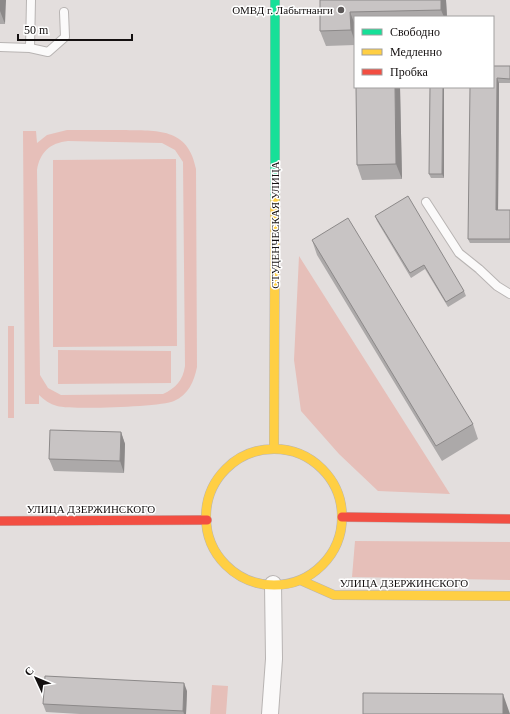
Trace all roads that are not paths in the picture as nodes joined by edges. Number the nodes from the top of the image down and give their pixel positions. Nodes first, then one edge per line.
1 (31, 0) edge
2 (275, 0) edge
3 (64, 12) dead end
4 (0, 47) edge
5 (30, 48) junction
6 (426, 202) dead end
7 (510, 294) edge
8 (274, 449) junction
9 (342, 517) junction
10 (510, 519) edge
11 (207, 520) junction
12 (0, 521) edge
13 (300, 580) junction
14 (273, 584) junction
15 (510, 596) edge
16 (270, 714) edge

1 - 5 lane
2 - 8 street, СТУДЕНЧЕСКАЯ УЛИЦА
3 - 5 lane
4 - 5 lane
6 - 7 lane
8 - 9 street
8 - 11 street
9 - 10 street
9 - 13 street
11 - 12 street, УЛИЦА ДЗЕРЖИНСКОГО
11 - 14 street
13 - 14 street
13 - 15 street, УЛИЦА ДЗЕРЖИНСКОГО
14 - 16 street

